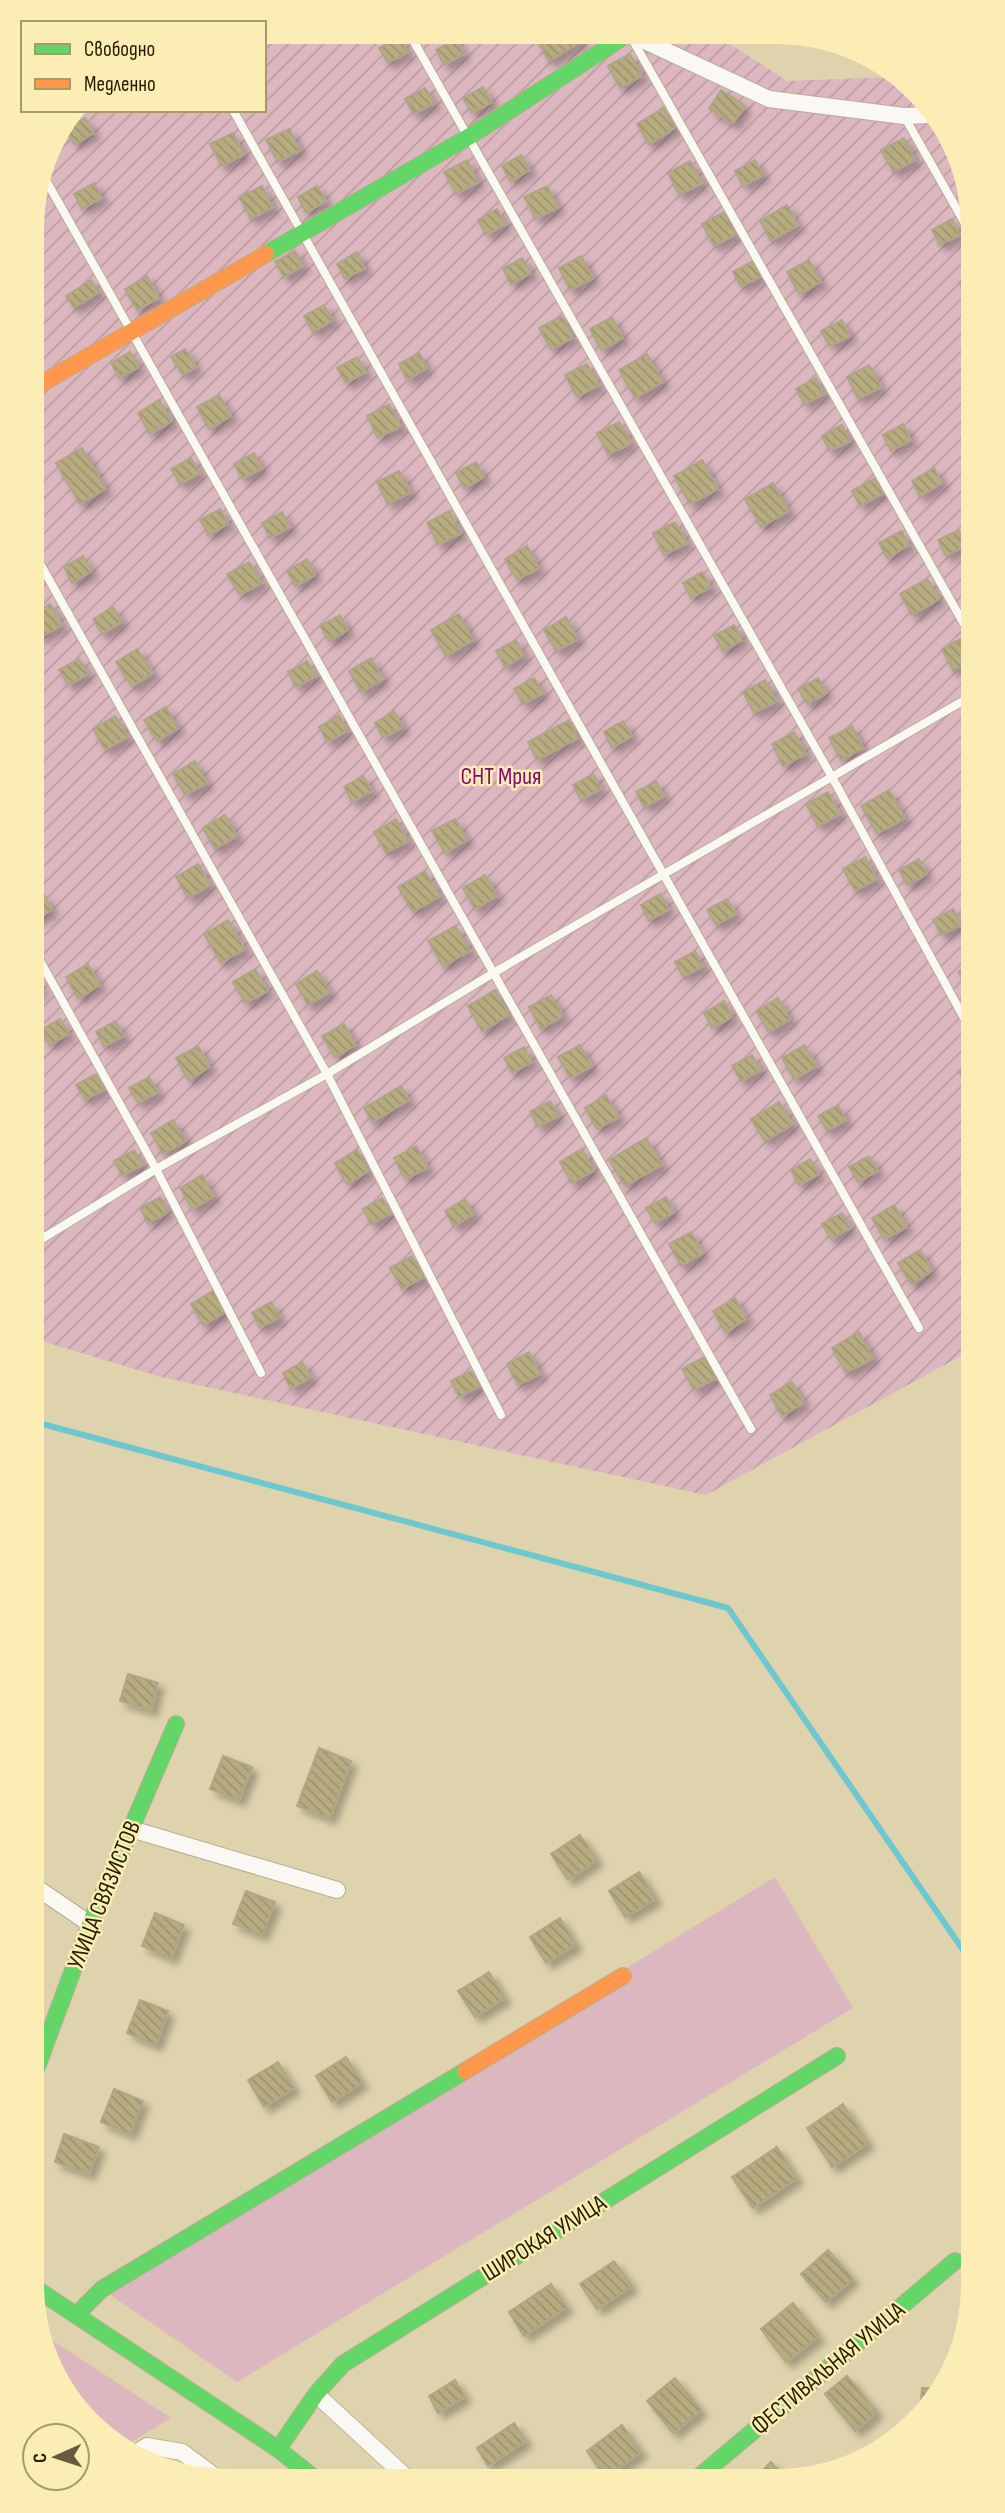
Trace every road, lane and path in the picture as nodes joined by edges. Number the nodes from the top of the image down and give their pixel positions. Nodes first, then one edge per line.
1 (416, 44) edge
2 (613, 44) edge
3 (635, 44) edge
4 (651, 44) edge
5 (234, 112) edge
6 (922, 115) edge
7 (904, 116) junction
8 (470, 136) junction
9 (49, 185) edge
10 (961, 216) edge
11 (303, 232) junction
12 (131, 331) junction
13 (44, 381) edge
14 (44, 571) edge
15 (961, 619) edge
16 (961, 702) edge
17 (832, 777) junction
18 (664, 874) junction
19 (44, 968) edge
20 (495, 972) junction
21 (961, 1012) edge
22 (327, 1073) junction
23 (156, 1169) junction
24 (44, 1237) edge
25 (919, 1328) dead end
26 (261, 1373) dead end
27 (502, 1415) dead end
28 (751, 1429) dead end
29 (176, 1724) dead end
30 (131, 1829) junction
31 (337, 1890) dead end
32 (44, 1893) edge
33 (90, 1924) junction
34 (623, 1976) dead end
35 (44, 2048) edge
36 (837, 2056) dead end
37 (955, 2261) dead end
38 (44, 2294) edge
39 (77, 2315) junction
40 (316, 2394) junction
41 (143, 2448) edge
42 (278, 2449) junction
43 (204, 2468) edge
44 (298, 2469) edge
45 (397, 2469) edge
46 (709, 2469) edge

1 - 8 lane
2 - 8 street
3 - 15 lane
4 - 7 street
5 - 11 lane
6 - 7 street
7 - 10 lane
8 - 11 street
8 - 17 lane
9 - 12 lane
11 - 12 street
11 - 18 lane
12 - 13 street
12 - 20 lane
14 - 22 lane
16 - 17 lane
17 - 18 lane
17 - 21 lane
18 - 20 lane
18 - 25 lane
19 - 23 lane
20 - 22 lane
20 - 28 lane
22 - 23 lane
22 - 27 lane
23 - 24 lane
23 - 26 lane
29 - 30 street, УЛИЦА СВЯЗИСТОВ
30 - 31 street
30 - 33 street, УЛИЦА СВЯЗИСТОВ
32 - 33 street
33 - 35 street, УЛИЦА СВЯЗИСТОВ
34 - 39 street
36 - 40 street, ШИРОКАЯ УЛИЦА
37 - 46 street, ФЕСТИВАЛЬНАЯ УЛИЦА
38 - 39 street
39 - 42 street
40 - 42 street, ШИРОКАЯ УЛИЦА
40 - 45 street
41 - 43 street
42 - 44 street

